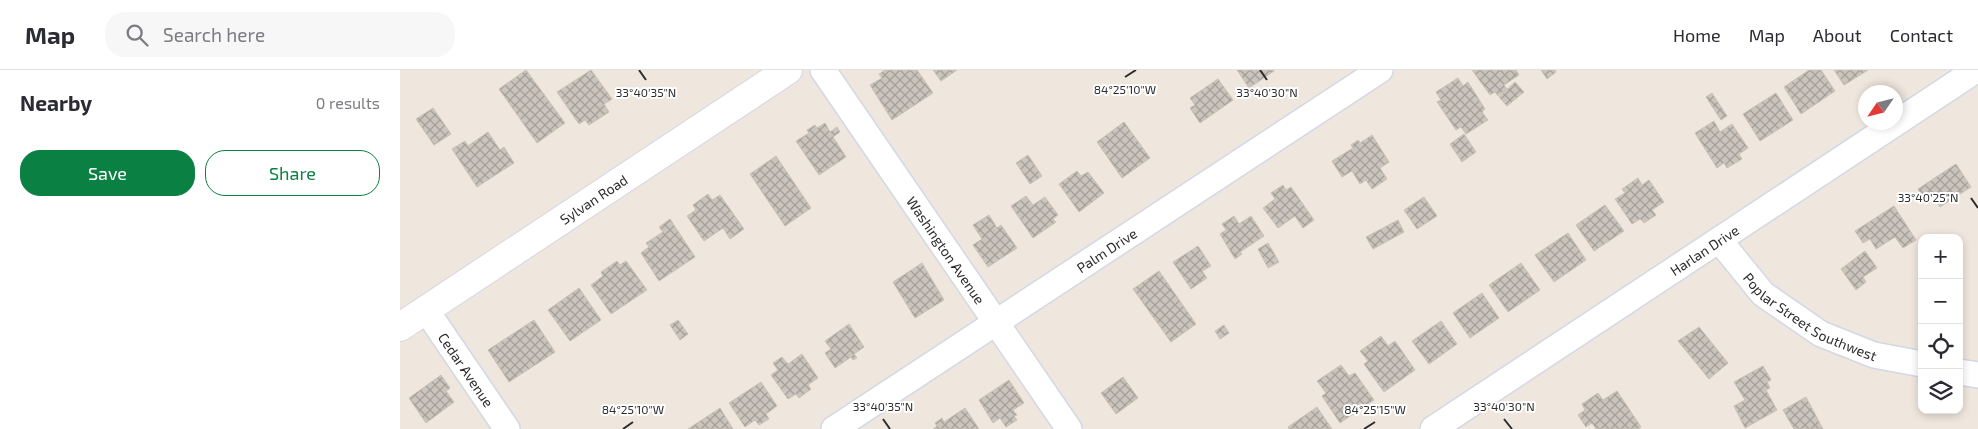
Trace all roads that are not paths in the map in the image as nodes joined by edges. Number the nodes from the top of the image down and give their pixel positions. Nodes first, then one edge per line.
1 (788, 70) edge
2 (823, 70) edge
3 (1380, 70) edge
4 (1976, 70) edge
5 (1719, 240) junction
6 (426, 310) junction
7 (997, 322) junction
8 (400, 327) edge
9 (1918, 363) edge
10 (1963, 373) edge
11 (1978, 375) edge
12 (507, 429) edge
13 (834, 429) edge
14 (1069, 429) edge
15 (1433, 429) edge

1 - 6 main road, Sylvan Road
2 - 7 street, Washington Avenue
3 - 7 street, Palm Drive
4 - 5 street, Harlan Drive
5 - 9 street, Poplar Street Southwest
5 - 15 street, Harlan Drive
6 - 8 main road, Sylvan Road
6 - 12 street, Cedar Avenue
7 - 13 street, Palm Drive
7 - 14 street, Washington Avenue
10 - 11 street

